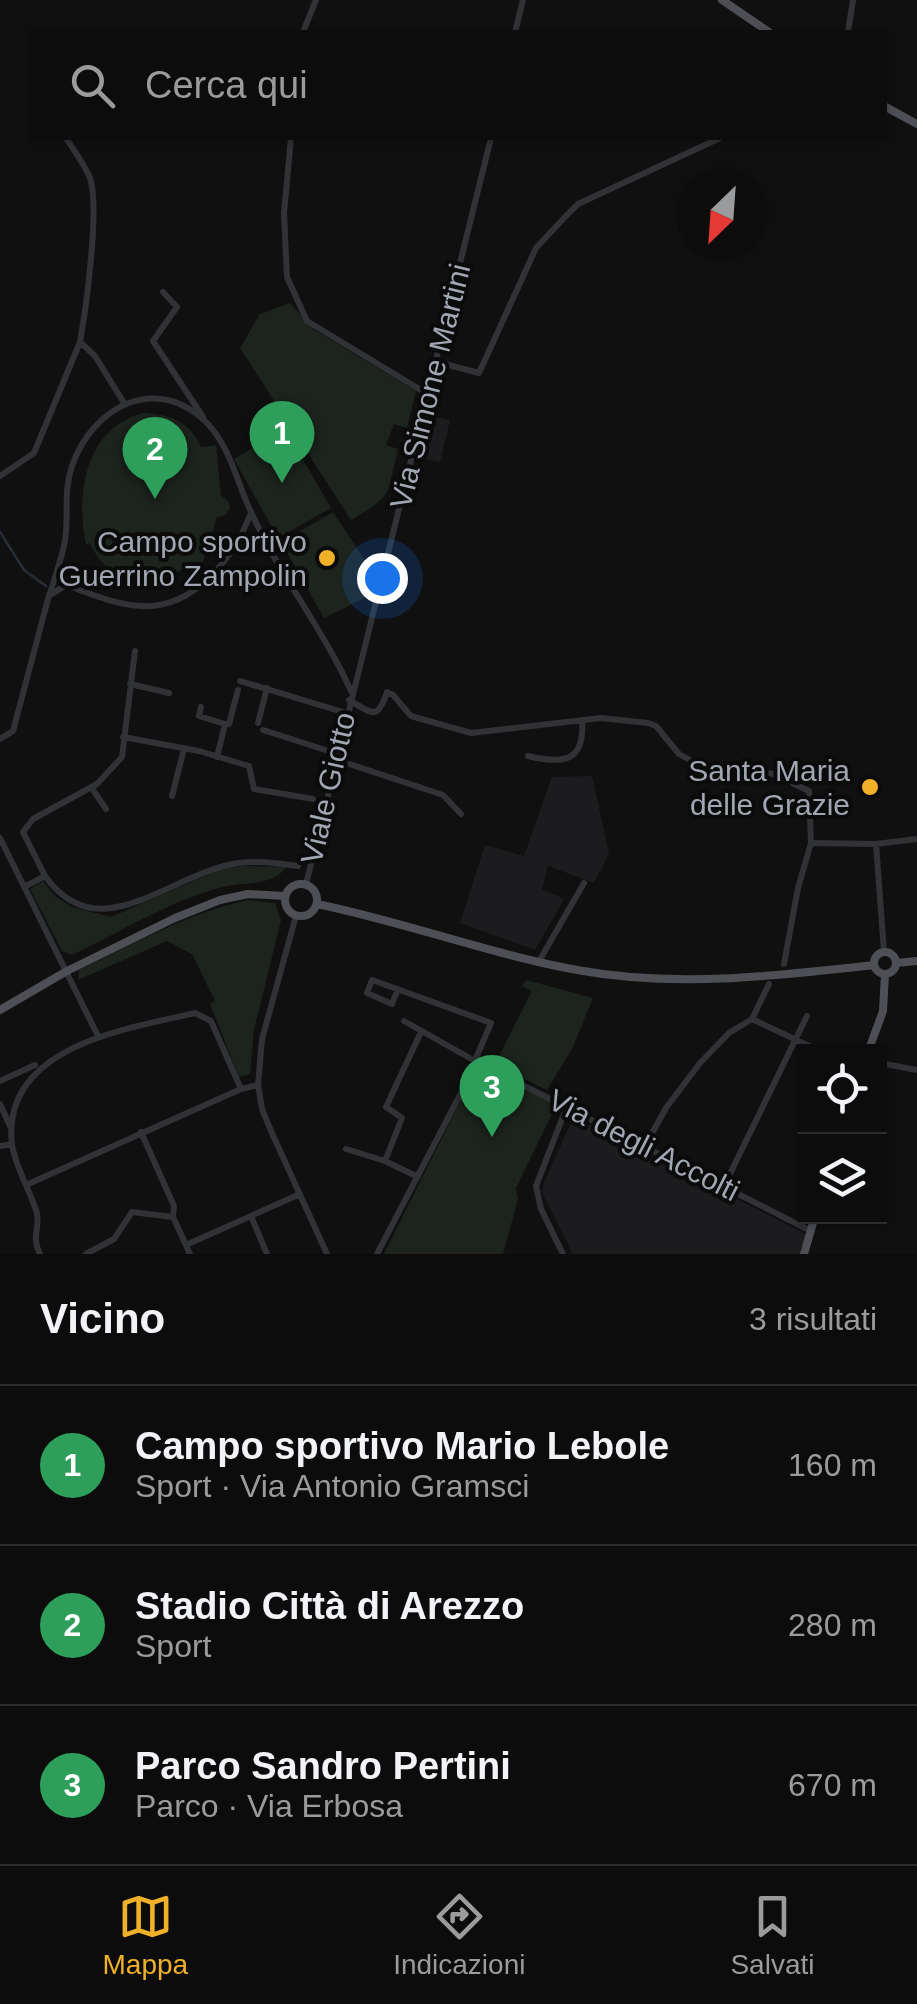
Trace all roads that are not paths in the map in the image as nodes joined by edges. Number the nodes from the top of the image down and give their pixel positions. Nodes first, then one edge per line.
1 (316, 0) edge
2 (523, 0) edge
3 (722, 0) edge
4 (853, 0) edge
5 (304, 30) edge
6 (516, 30) edge
7 (766, 30) edge
8 (848, 30) edge
9 (887, 108) edge
10 (917, 124) edge
11 (67, 140) edge
12 (291, 140) edge
13 (491, 140) edge
14 (716, 140) edge
15 (162, 292) dead end
16 (80, 342) junction
17 (436, 362) junction
18 (429, 395) junction
19 (124, 402) junction
20 (208, 424) junction
21 (0, 476) edge
22 (251, 513) junction
23 (48, 599) junction
24 (135, 651) dead end
25 (240, 681) dead end
26 (130, 684) junction
27 (266, 688) junction
28 (238, 690) dead end
29 (169, 693) dead end
30 (350, 696) junction
31 (201, 707) dead end
32 (346, 713) junction
33 (582, 720) junction
34 (258, 722) dead end
35 (225, 724) junction
36 (264, 730) dead end
37 (123, 737) junction
38 (0, 739) edge
39 (184, 749) junction
40 (528, 756) dead end
41 (217, 757) junction
42 (337, 757) junction
43 (91, 787) junction
44 (172, 796) dead end
45 (314, 799) dead end
46 (106, 809) dead end
47 (460, 814) dead end
48 (0, 839) edge
49 (917, 839) edge
50 (811, 842) junction
51 (876, 844) junction
52 (298, 866) dead end
53 (46, 876) junction
54 (584, 883) dead end
55 (306, 884) junction
56 (24, 887) junction
57 (285, 896) junction
58 (318, 904) junction
59 (296, 916) junction
60 (884, 952) junction
61 (917, 961) edge
62 (538, 962) junction
63 (896, 962) junction
64 (784, 964) dead end
65 (874, 965) junction
66 (67, 971) junction
67 (886, 974) junction
68 (769, 984) dead end
69 (398, 989) junction
70 (0, 1010) edge
71 (807, 1016) dead end
72 (752, 1019) junction
73 (404, 1021) dead end
74 (421, 1032) junction
75 (98, 1036) junction
76 (794, 1039) junction
77 (805, 1044) edge
78 (871, 1044) edge
79 (51, 1058) junction
80 (475, 1062) junction
81 (887, 1064) edge
82 (917, 1070) edge
83 (0, 1080) edge
84 (258, 1085) junction
85 (242, 1088) junction
86 (0, 1104) edge
87 (567, 1106) junction
88 (10, 1128) junction
89 (141, 1132) junction
90 (12, 1144) junction
91 (0, 1146) edge
92 (645, 1146) junction
93 (346, 1149) dead end
94 (385, 1162) junction
95 (418, 1177) junction
96 (26, 1185) junction
97 (724, 1186) junction
98 (300, 1194) junction
99 (250, 1216) junction
100 (173, 1217) junction
101 (813, 1224) edge
102 (811, 1231) junction
103 (186, 1246) junction
104 (40, 1254) edge
105 (86, 1254) edge
106 (190, 1254) edge
107 (267, 1254) edge
108 (328, 1254) edge
109 (374, 1254) edge
110 (563, 1254) edge
111 (804, 1254) edge

1 - 5 street
2 - 6 street
3 - 7 main road
4 - 8 street
9 - 10 main road
11 - 16 street
12 - 18 street
13 - 17 street, Via Simone Martini
14 - 17 street
15 - 20 street
16 - 19 street
16 - 21 street
17 - 18 street, Via Simone Martini
18 - 30 street, Via Simone Martini
19 - 20 street
19 - 23 street
20 - 22 street
22 - 23 street
22 - 30 street
23 - 38 street
24 - 26 street
25 - 27 street
26 - 29 street
26 - 37 street
27 - 32 street
27 - 34 street
28 - 35 street
30 - 32 street, Viale Giotto
30 - 33 street
31 - 35 street
32 - 42 street, Viale Giotto
33 - 40 street
33 - 50 street
35 - 41 street
36 - 42 street
37 - 39 street
37 - 43 street
39 - 41 street
39 - 44 street
41 - 45 street
42 - 47 street
42 - 55 street, Viale Giotto
43 - 46 street
43 - 53 street
48 - 56 street
49 - 51 street
50 - 51 street
50 - 64 street
51 - 60 street
52 - 53 street
53 - 56 street
54 - 62 street
55 - 57 main road
55 - 58 main road
56 - 66 street
57 - 59 main road
57 - 66 main road
58 - 59 main road
58 - 62 main road
59 - 84 street
60 - 63 main road
60 - 65 main road
61 - 63 main road
62 - 65 main road
63 - 67 main road
65 - 67 main road
66 - 70 main road
66 - 75 street
67 - 78 main road
68 - 72 street
69 - 69 street
69 - 80 street
71 - 76 street
72 - 76 street
72 - 92 street
73 - 74 street, Via degli Accolti
74 - 80 street, Via degli Accolti
74 - 94 street
75 - 79 street
75 - 85 street
76 - 77 street
76 - 97 street
79 - 83 street
79 - 88 street
80 - 87 street, Via degli Accolti
80 - 95 street
81 - 82 street
84 - 85 street
84 - 98 street
85 - 89 street
86 - 88 street
87 - 92 street, Via degli Accolti
87 - 110 street
88 - 90 street
89 - 96 street
89 - 100 street
90 - 91 street
90 - 96 street
92 - 97 street, Via degli Accolti
93 - 94 street
94 - 95 street
95 - 109 street
96 - 104 street
97 - 102 street, Via degli Accolti
98 - 99 street
98 - 108 street
99 - 103 street
99 - 107 street
100 - 103 street
100 - 105 street
101 - 102 main road
102 - 111 main road
103 - 106 street

